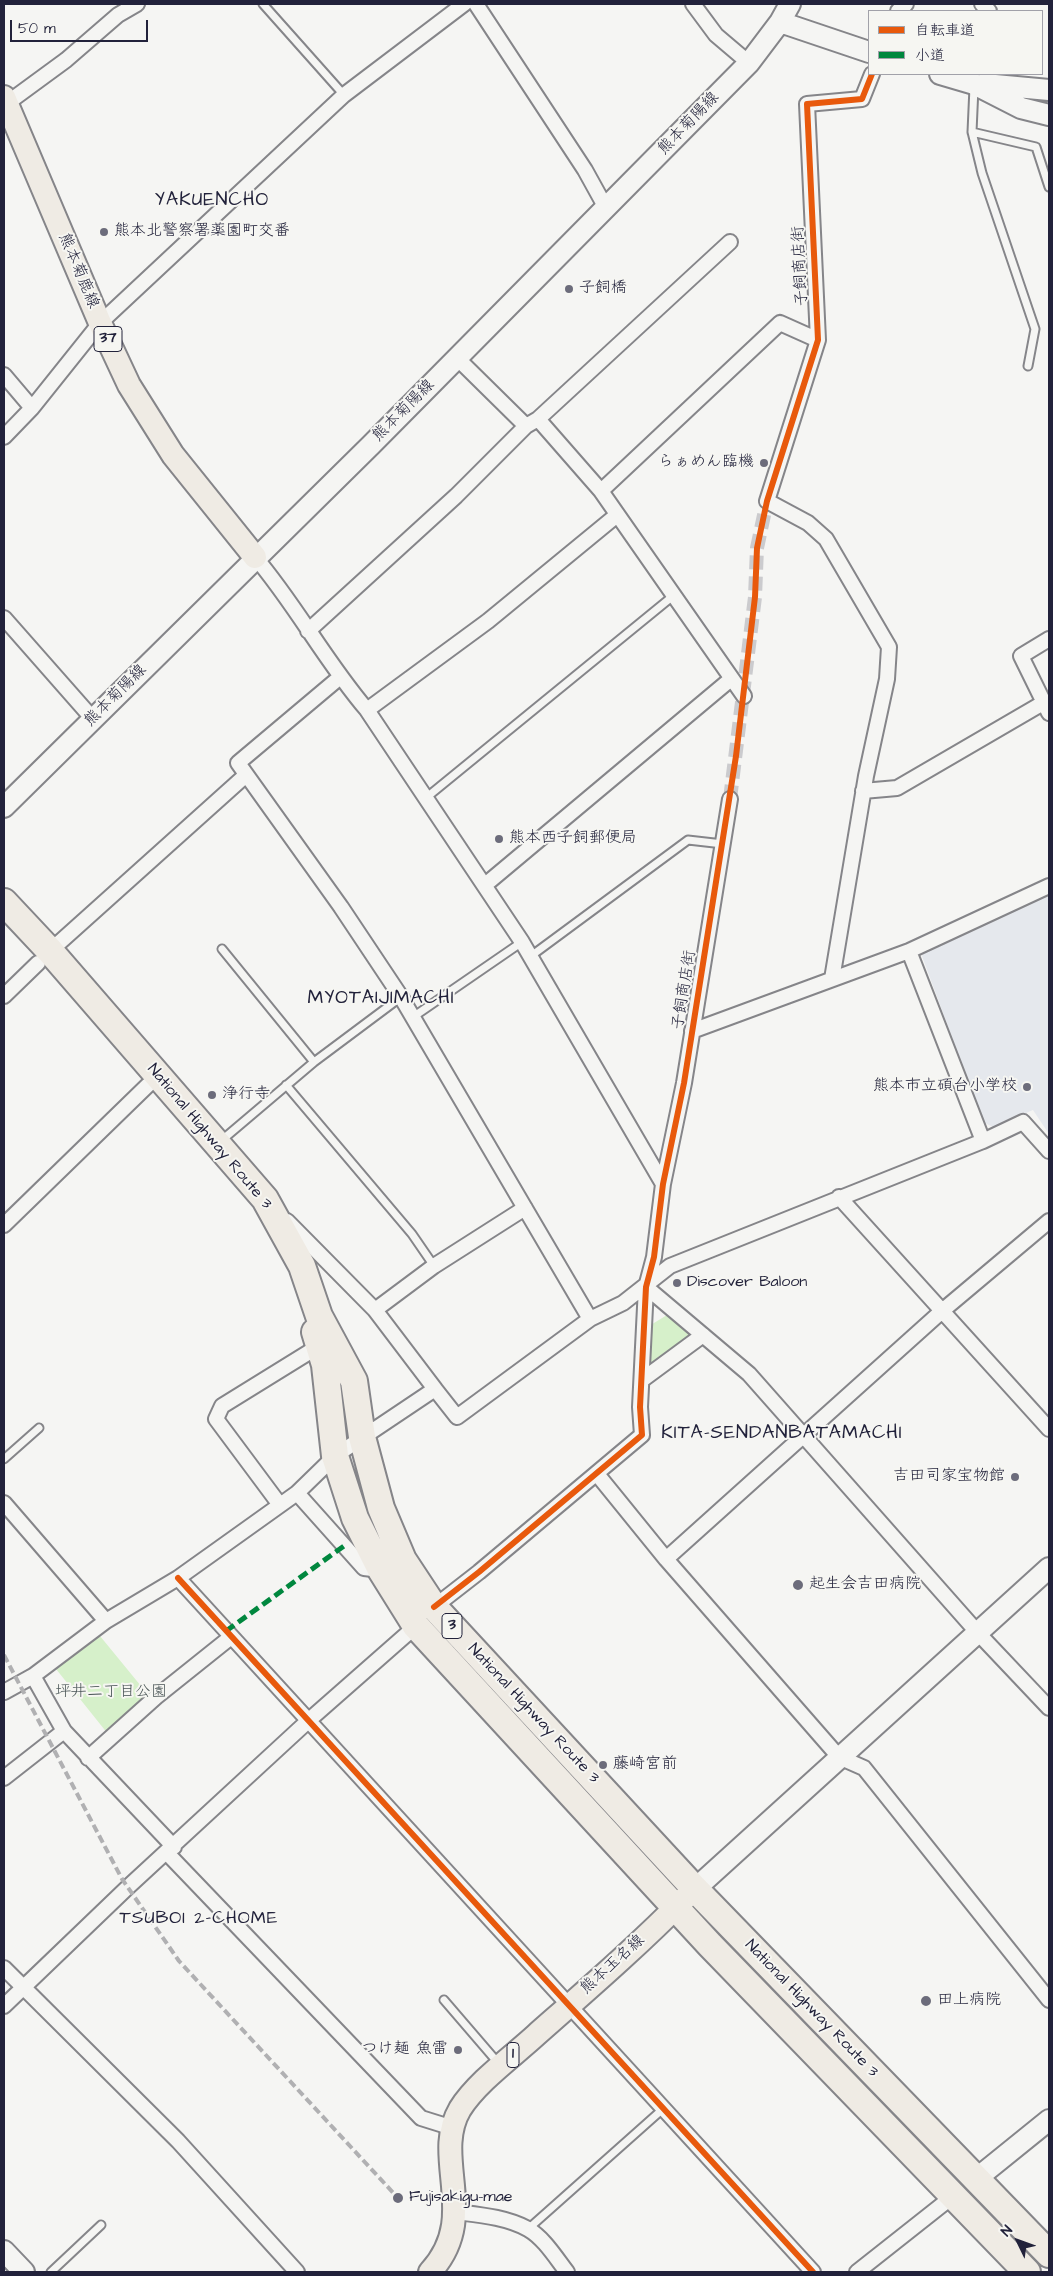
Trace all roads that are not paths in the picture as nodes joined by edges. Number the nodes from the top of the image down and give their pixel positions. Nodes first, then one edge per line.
1 (137, 4) edge
2 (264, 4) edge
3 (464, 4) edge
4 (476, 4) edge
5 (693, 4) edge
6 (790, 4) edge
7 (780, 22) junction
8 (868, 52) edge
9 (749, 63) junction
10 (872, 75) edge
11 (947, 75) edge
12 (975, 79) edge
13 (1047, 89) edge
14 (344, 95) junction
15 (5, 100) edge
16 (1048, 115) edge
17 (972, 132) junction
18 (1049, 187) edge
19 (606, 208) junction
20 (730, 242) dead end
21 (100, 323) junction
22 (818, 340) junction
23 (457, 358) junction
24 (1028, 366) dead end
25 (4, 376) edge
26 (32, 408) junction
27 (532, 422) junction
28 (4, 437) edge
29 (601, 491) junction
30 (616, 515) junction
31 (255, 557) junction
32 (673, 596) junction
33 (4, 618) edge
34 (308, 631) junction
35 (1049, 639) edge
36 (339, 678) junction
37 (732, 679) junction
38 (744, 696) dead end
39 (1046, 708) edge
40 (367, 710) junction
41 (93, 719) junction
42 (246, 775) junction
43 (863, 791) junction
44 (427, 797) junction
45 (730, 799) tunnel mouth
46 (4, 807) edge
47 (723, 844) junction
48 (485, 885) junction
49 (1049, 886) edge
50 (4, 902) edge
51 (4, 923) edge
52 (522, 942) junction
53 (222, 949) dead end
54 (909, 951) junction
55 (531, 956) junction
56 (44, 957) junction
57 (832, 979) junction
58 (4, 996) edge
59 (401, 998) junction
60 (413, 1017) junction
61 (692, 1031) junction
62 (314, 1062) junction
63 (286, 1085) junction
64 (148, 1086) junction
65 (983, 1141) junction
66 (218, 1144) junction
67 (1049, 1151) edge
68 (663, 1184) junction
69 (839, 1197) junction
70 (265, 1199) junction
71 (525, 1208) junction
72 (1049, 1221) edge
73 (4, 1225) edge
74 (434, 1266) junction
75 (646, 1287) junction
76 (375, 1310) junction
77 (942, 1311) junction
78 (590, 1319) junction
79 (703, 1335) junction
80 (319, 1346) junction
81 (642, 1380) junction
82 (435, 1389) junction
83 (39, 1428) dead end
84 (1049, 1429) edge
85 (803, 1435) junction
86 (362, 1437) junction
87 (335, 1456) junction
88 (4, 1459) edge
89 (597, 1474) junction
90 (297, 1493) junction
91 (4, 1503) edge
92 (280, 1505) junction
93 (666, 1559) junction
94 (1049, 1568) edge
95 (381, 1570) junction
96 (178, 1578) junction
97 (434, 1606) junction
98 (106, 1621) junction
99 (416, 1626) junction
100 (978, 1633) junction
101 (231, 1637) junction
102 (33, 1676) junction
103 (4, 1692) edge
104 (1049, 1708) edge
105 (308, 1721) junction
106 (64, 1731) junction
107 (839, 1757) junction
108 (88, 1758) junction
109 (4, 1778) edge
110 (170, 1850) junction
111 (695, 1888) junction
112 (675, 1909) junction
113 (4, 1968) edge
114 (24, 1987) junction
115 (444, 2000) dead end
116 (1049, 2000) edge
117 (570, 2004) junction
118 (4, 2006) edge
119 (501, 2066) junction
120 (664, 2108) junction
121 (1049, 2120) edge
122 (452, 2128) junction
123 (976, 2179) junction
124 (952, 2196) junction
125 (456, 2212) junction
126 (101, 2225) dead end
127 (528, 2229) junction
128 (4, 2251) edge
129 (1049, 2254) edge
130 (24, 2272) edge
131 (51, 2272) edge
132 (297, 2272) edge
133 (430, 2272) edge
134 (567, 2272) edge
135 (814, 2272) edge
136 (857, 2272) edge
137 (1027, 2272) edge

1 - 15 street
2 - 14 lane
3 - 14 street
4 - 19 street
5 - 9 street
6 - 7 main road, 熊本菊陽線
7 - 8 main road
7 - 9 main road, 熊本菊陽線
9 - 19 main road, 熊本菊陽線
10 - 22 street, 子飼商店街
11 - 12 main road
12 - 13 main road
12 - 16 main road
12 - 17 lane
14 - 21 street
15 - 21 main road, 熊本菊鹿線 / 37
17 - 18 lane
17 - 24 lane
19 - 23 main road, 熊本菊陽線
20 - 27 street
21 - 26 street
21 - 31 main road, 熊本菊鹿線 / 37
22 - 29 street
22 - 43 street, 子飼商店街
23 - 27 street
23 - 31 main road, 熊本菊陽線
25 - 26 street
26 - 28 street
27 - 29 street
27 - 34 street
29 - 30 street
30 - 32 street
30 - 40 street
31 - 34 street
31 - 41 main road, 熊本菊陽線
32 - 37 street
32 - 44 lane
33 - 41 street
34 - 36 street
35 - 39 street
36 - 40 street
36 - 42 street
37 - 38 street
37 - 48 street
39 - 43 street
40 - 44 street
41 - 46 main road, 熊本菊陽線
42 - 56 street
42 - 59 street
43 - 57 street
44 - 48 street
45 - 47 street, 子飼商店街
47 - 55 lane
47 - 61 street, 子飼商店街
48 - 52 street
49 - 54 street
50 - 56 highway, National Highway Route 3 / 3
51 - 56 highway, National Highway Route 3 / 3
52 - 55 street
52 - 60 lane
53 - 62 lane
54 - 57 street
54 - 65 street
55 - 68 street
56 - 58 street
56 - 64 highway, National Highway Route 3 / 3
56 - 66 highway, National Highway Route 3 / 3
57 - 61 street
59 - 60 street
59 - 62 lane
60 - 71 street
61 - 68 street, 子飼商店街
62 - 63 lane
63 - 66 lane
63 - 74 lane
64 - 73 street
64 - 80 highway, National Highway Route 3 / 3
65 - 67 street
65 - 69 street
66 - 70 highway, National Highway Route 3 / 3
68 - 75 street, 子飼商店街
69 - 75 street
69 - 77 street
70 - 76 street
70 - 86 highway, National Highway Route 3 / 3
71 - 74 street
71 - 78 street
72 - 77 street
74 - 76 street
75 - 78 street
75 - 79 street
75 - 81 street, 子飼商店街
76 - 82 street
77 - 84 street
77 - 85 street
78 - 82 street
79 - 81 street
79 - 85 street
80 - 87 highway, National Highway Route 3 / 3
80 - 92 street
81 - 89 street, 子飼商店街
82 - 86 street
83 - 88 lane
85 - 93 street
85 - 100 street
86 - 87 street
86 - 97 highway, National Highway Route 3 / 3
87 - 90 street
87 - 95 highway, National Highway Route 3 / 3
89 - 93 street
89 - 97 street, 子飼商店街
90 - 92 street
90 - 95 street
91 - 98 street
92 - 96 street
93 - 107 street
94 - 100 main road
95 - 99 highway, National Highway Route 3 / 3
96 - 98 street
96 - 101 street
97 - 111 highway, National Highway Route 3 / 3
98 - 102 street
99 - 105 street
99 - 112 highway, National Highway Route 3 / 3
100 - 104 street
100 - 107 main road
101 - 105 street
101 - 108 street
102 - 103 street
102 - 106 street
105 - 110 street
105 - 117 street
106 - 108 street
106 - 109 street
107 - 111 main road
107 - 116 street
108 - 110 street
110 - 114 street
110 - 122 street
111 - 112 main road, 熊本玉名線 / 1
111 - 123 highway, National Highway Route 3 / 3
112 - 117 main road, 熊本玉名線 / 1
112 - 124 highway, National Highway Route 3 / 3
113 - 114 street
114 - 118 street
114 - 132 street
115 - 119 lane
117 - 119 main road, 熊本玉名線 / 1
117 - 120 street
119 - 122 main road, 熊本玉名線 / 1
120 - 127 lane
120 - 135 street
121 - 123 main road
122 - 125 main road, 熊本玉名線 / 1
123 - 124 street
123 - 129 highway, National Highway Route 3 / 3
124 - 136 street
124 - 137 highway, National Highway Route 3 / 3
125 - 127 street
125 - 133 main road, 熊本玉名線 / 1
126 - 131 lane
127 - 134 street
128 - 130 main road

